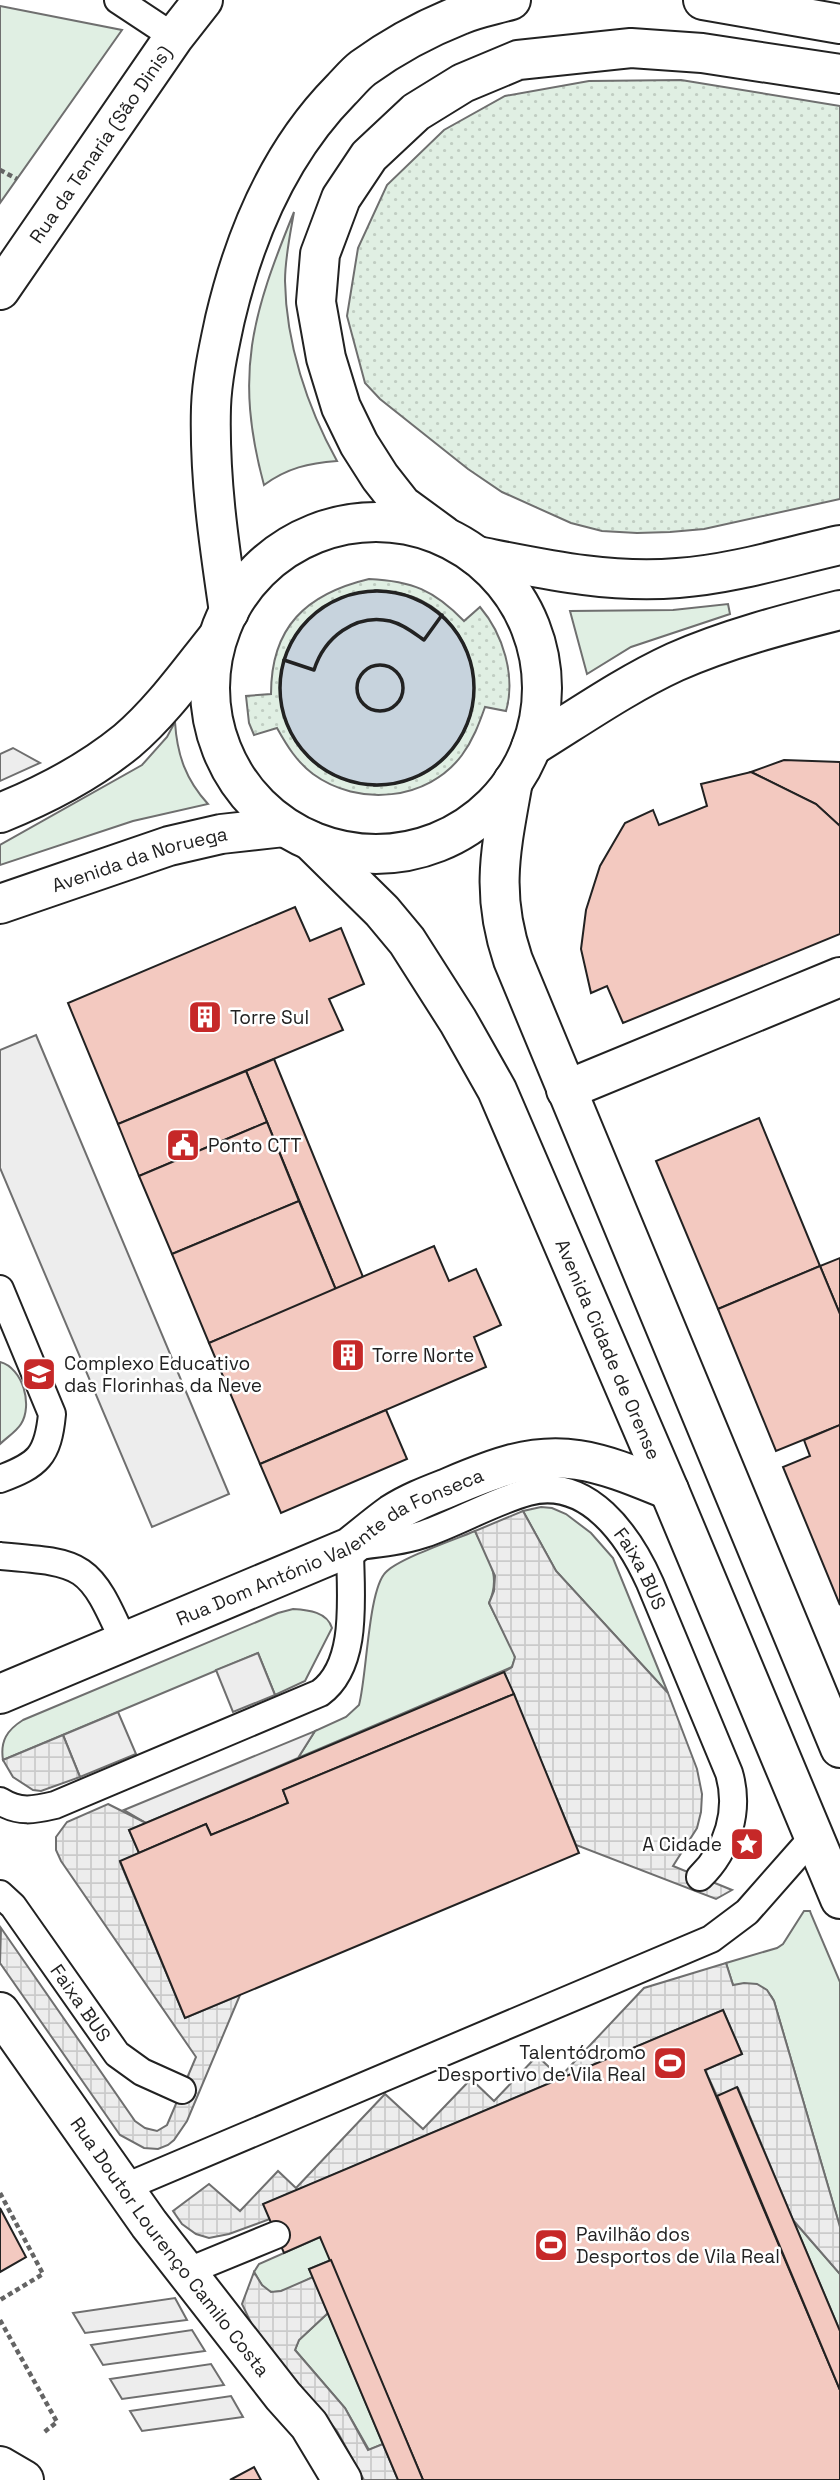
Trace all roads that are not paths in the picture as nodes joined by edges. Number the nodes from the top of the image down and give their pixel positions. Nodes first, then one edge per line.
1 (118, 0) edge
2 (203, 0) edge
3 (511, 0) edge
4 (703, 0) edge
5 (840, 24) edge
6 (174, 37) junction
7 (840, 74) edge
8 (0, 290) edge
9 (443, 536) junction
10 (840, 545) edge
11 (477, 556) junction
12 (840, 610) edge
13 (223, 625) junction
14 (531, 747) junction
15 (513, 781) junction
16 (0, 813) edge
17 (297, 834) junction
18 (0, 904) edge
19 (840, 977) edge
20 (566, 1090) junction
21 (0, 1289) edge
22 (0, 1479) edge
23 (669, 1490) junction
24 (350, 1547) junction
25 (0, 1556) edge
26 (124, 1642) junction
27 (0, 1694) edge
28 (840, 1748) edge
29 (0, 1801) edge
30 (814, 1836) junction
31 (700, 1877) dead end
32 (0, 1894) edge
33 (840, 1899) edge
34 (0, 2012) edge
35 (182, 2090) dead end
36 (123, 2188) junction
37 (276, 2235) dead end
38 (186, 2272) junction
39 (342, 2480) edge

1 - 6 lane
2 - 6 main road, Rua da Tenaria (São Dinis)
3 - 13 main road
4 - 5 main road
6 - 8 main road, Rua da Tenaria (São Dinis)
7 - 9 main road
9 - 11 main road
9 - 13 main road
10 - 11 main road
11 - 14 main road
12 - 14 main road
13 - 16 main road
13 - 17 main road, Avenida Cidade de Orense
14 - 15 main road
15 - 17 main road
15 - 20 main road
17 - 18 main road, Avenida da Noruega
17 - 23 main road, Avenida Cidade de Orense
19 - 20 main road
20 - 28 main road
21 - 22 lane
23 - 24 main road, Rua Dom António Valente da Fonseca
23 - 30 main road, Avenida Cidade de Orense
24 - 26 main road, Rua Dom António Valente da Fonseca
24 - 29 lane
24 - 31 lane, Faixa BUS
25 - 26 lane
26 - 27 main road, Rua Dom António Valente da Fonseca
30 - 33 main road, Avenida Cidade de Orense
30 - 36 lane
32 - 35 lane, Faixa BUS
34 - 36 main road, Rua Doutor Lourenço Camilo Costa
36 - 38 main road, Rua Doutor Lourenço Camilo Costa
37 - 38 lane
38 - 39 main road, Rua Doutor Lourenço Camilo Costa

